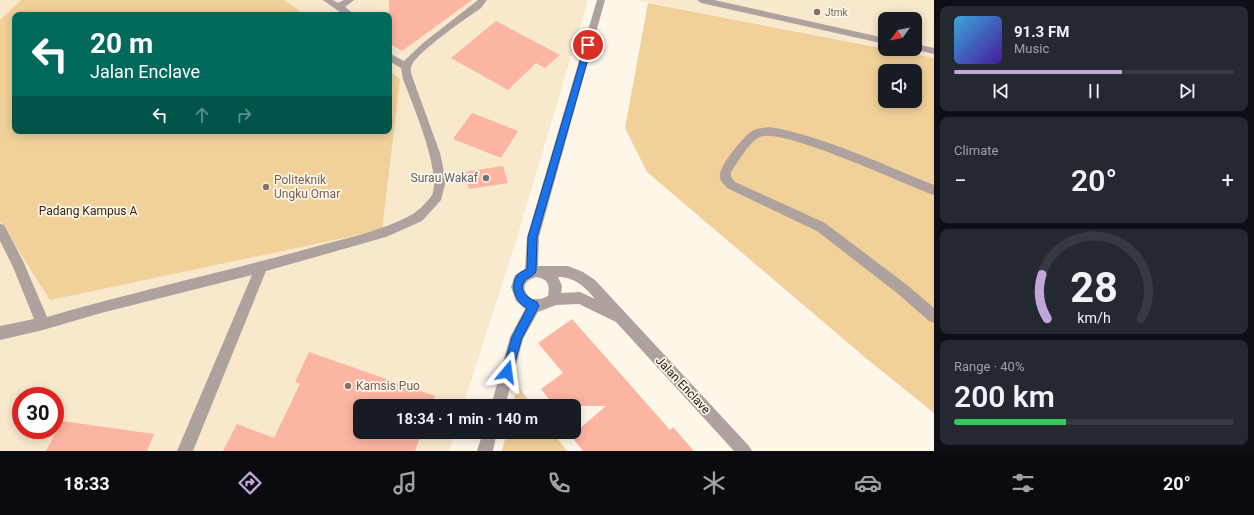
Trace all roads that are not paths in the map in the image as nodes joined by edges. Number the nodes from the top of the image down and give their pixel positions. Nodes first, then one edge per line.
1 (327, 0) edge
2 (350, 0) edge
3 (483, 0) edge
4 (601, 0) edge
5 (701, 0) edge
6 (339, 7) junction
7 (346, 12) edge
8 (878, 38) edge
9 (922, 48) edge
10 (934, 51) edge
11 (392, 58) edge
12 (406, 66) junction
13 (934, 190) edge
14 (0, 228) edge
15 (262, 268) junction
16 (538, 272) junction
17 (554, 299) junction
18 (534, 306) junction
19 (934, 316) edge
20 (622, 319) junction
21 (43, 324) junction
22 (0, 332) edge
23 (500, 399) edge
24 (488, 439) edge
25 (185, 451) edge
26 (485, 451) edge
27 (744, 451) edge

1 - 6 street
2 - 6 street
3 - 12 street
4 - 16 street
5 - 8 street
6 - 7 street
9 - 10 street
11 - 12 street
12 - 15 street
13 - 19 street
14 - 21 street
15 - 21 street
15 - 25 street
16 - 17 street
16 - 18 street
16 - 20 street, Jalan Enclave
17 - 18 street, Jalan Enclave
17 - 20 street, Jalan Enclave
18 - 23 street
20 - 27 street, Jalan Enclave
21 - 22 street
24 - 26 street

